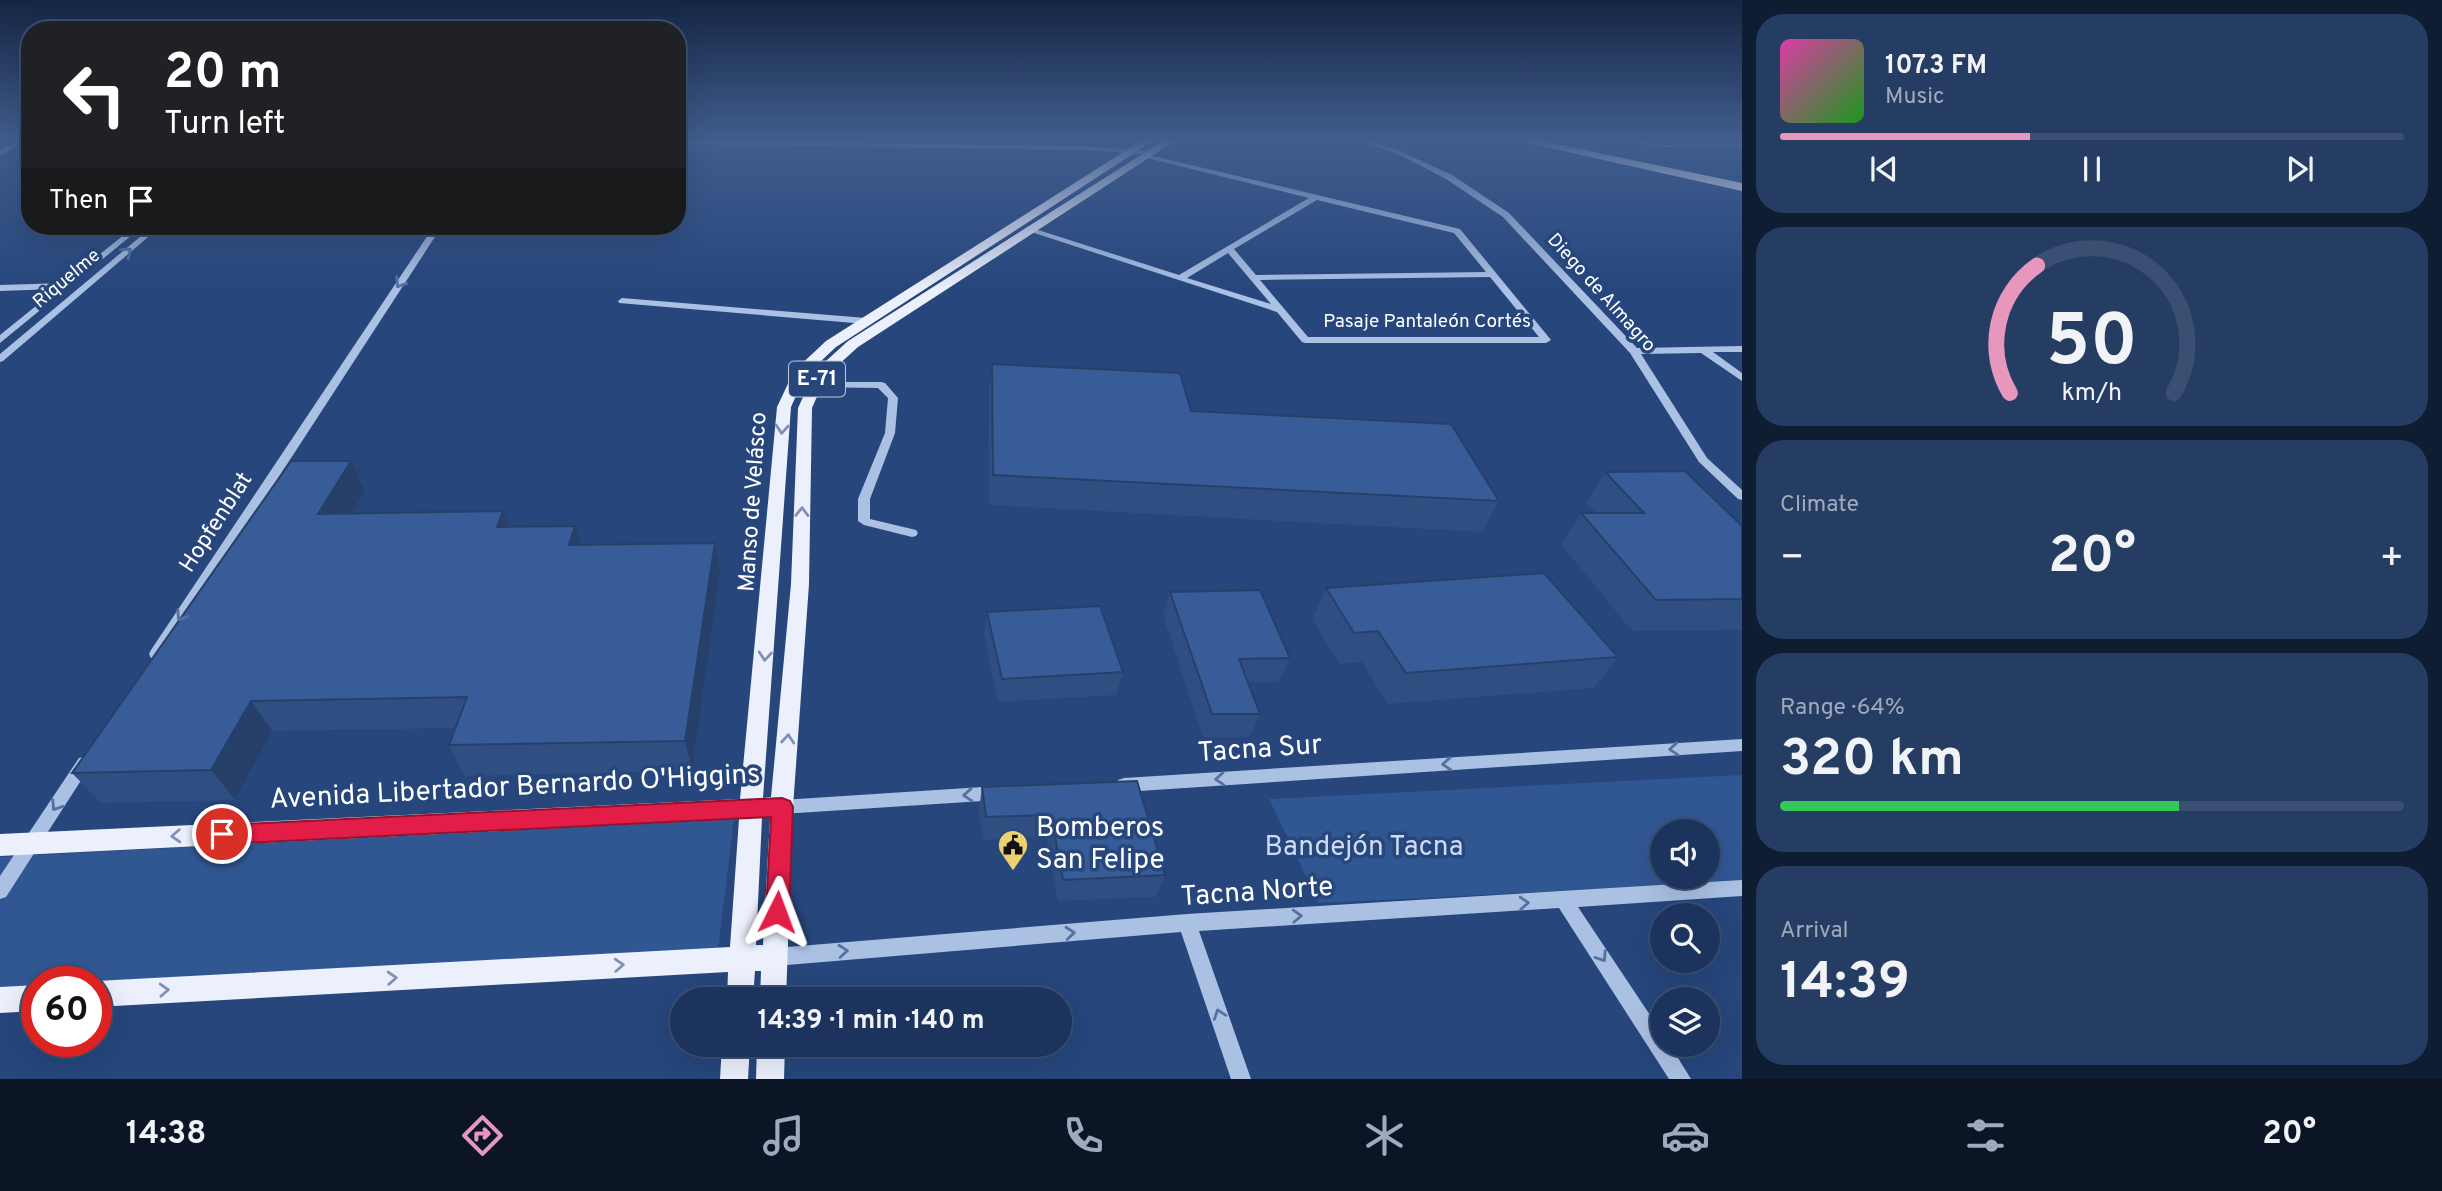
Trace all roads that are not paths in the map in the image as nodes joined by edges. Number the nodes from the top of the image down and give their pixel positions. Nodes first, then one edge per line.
1 (1080, 189) edge
2 (1087, 189) edge
3 (1288, 189) edge
4 (1468, 189) edge
5 (1316, 197) junction
6 (1029, 230) junction
7 (128, 235) edge
8 (146, 235) edge
9 (432, 235) edge
10 (1230, 248) junction
11 (1490, 274) junction
12 (1180, 278) junction
13 (1254, 278) junction
14 (64, 286) junction
15 (86, 286) junction
16 (0, 288) edge
17 (622, 301) dead end
18 (1280, 310) junction
19 (866, 321) junction
20 (0, 340) edge
21 (1742, 349) edge
22 (1704, 350) junction
23 (1634, 351) junction
24 (0, 359) edge
25 (1742, 378) edge
26 (813, 385) junction
27 (1742, 495) edge
28 (912, 533) dead end
29 (146, 668) edge
30 (1742, 745) edge
31 (93, 750) edge
32 (1104, 786) edge
33 (1021, 792) edge
34 (782, 807) junction
35 (751, 808) junction
36 (31, 843) junction
37 (0, 845) edge
38 (1742, 888) edge
39 (0, 891) edge
40 (1564, 900) junction
41 (1187, 923) junction
42 (775, 957) junction
43 (743, 958) junction
44 (741, 987) edge
45 (774, 987) edge
46 (112, 993) edge
47 (21, 999) edge
48 (0, 1000) edge
49 (735, 1057) edge
50 (771, 1057) edge
51 (734, 1079) edge
52 (770, 1079) edge
53 (1241, 1079) edge
54 (1681, 1079) edge

1 - 19 main road, Manso de Velásco / E-71
2 - 6 main road, Manso de Velásco / E-71
3 - 5 street
4 - 23 street, Diego de Almagro
5 - 10 street
5 - 11 street
6 - 12 street
6 - 26 main road, Manso de Velásco / E-71
7 - 14 street, Riquelme
15 -> 8 street, Riquelme
9 -> 29 street, Hopfenblat
10 - 12 street
10 - 13 street, Pasaje Pantaleón Cortés
11 - 13 street, Pasaje Pantaleón Cortés
11 - 18 street, Pasaje Pantaleón Cortés
12 - 18 street
13 - 18 street, Pasaje Pantaleón Cortés
14 - 15 street
14 - 16 street
14 - 20 street, Riquelme
15 - 24 street, Riquelme
17 - 19 street
19 -> 35 main road, Manso de Velásco / E-71
21 - 22 street
22 - 23 street
22 - 25 street
23 - 27 street, Diego de Almagro
26 - 28 street
34 -> 26 main road, Manso de Velásco / E-71
30 -> 32 street, Tacna Sur
31 -> 36 street
33 -> 34 street
34 - 35 main road, Avenida Libertador Bernardo O'Higgins
34 - 42 main road, E-71
35 -> 36 main road, Avenida Libertador Bernardo O'Higgins
35 - 43 main road, E-71
36 - 37 main road, Avenida Libertador Bernardo O'Higgins
36 - 39 street
38 - 40 street, Tacna Norte
41 -> 40 street, Tacna Norte
40 -> 54 street
42 -> 41 street, Tacna Norte
53 -> 41 street
42 - 43 main road
42 - 45 main road, E-71
43 - 44 main road, E-71
46 -> 43 main road
47 - 48 main road
49 - 51 main road
50 - 52 main road

